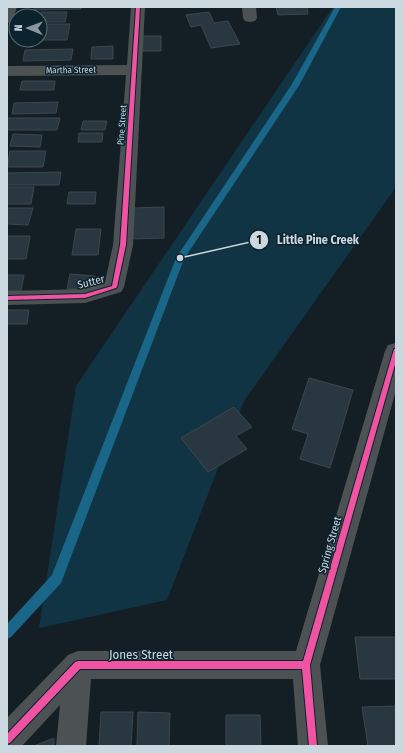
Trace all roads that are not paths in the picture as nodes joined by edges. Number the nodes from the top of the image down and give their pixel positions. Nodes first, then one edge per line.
1 (10, 7) edge
2 (138, 7) edge
3 (7, 19) edge
4 (134, 70) junction
5 (7, 71) edge
6 (123, 245) joint
7 (7, 298) edge
8 (396, 351) edge
9 (78, 665) junction
10 (306, 665) junction
11 (7, 740) edge
12 (71, 746) edge
13 (313, 746) edge

1 - 3 street
2 - 4 street, Pine Street
4 - 5 street, Martha Street
4 - 6 street, Pine Street
6 - 7 street, Sutter
8 - 10 street, Spring Street
9 - 10 street, Jones Street
9 - 11 street
9 - 12 street
10 - 13 street, Spring Street

